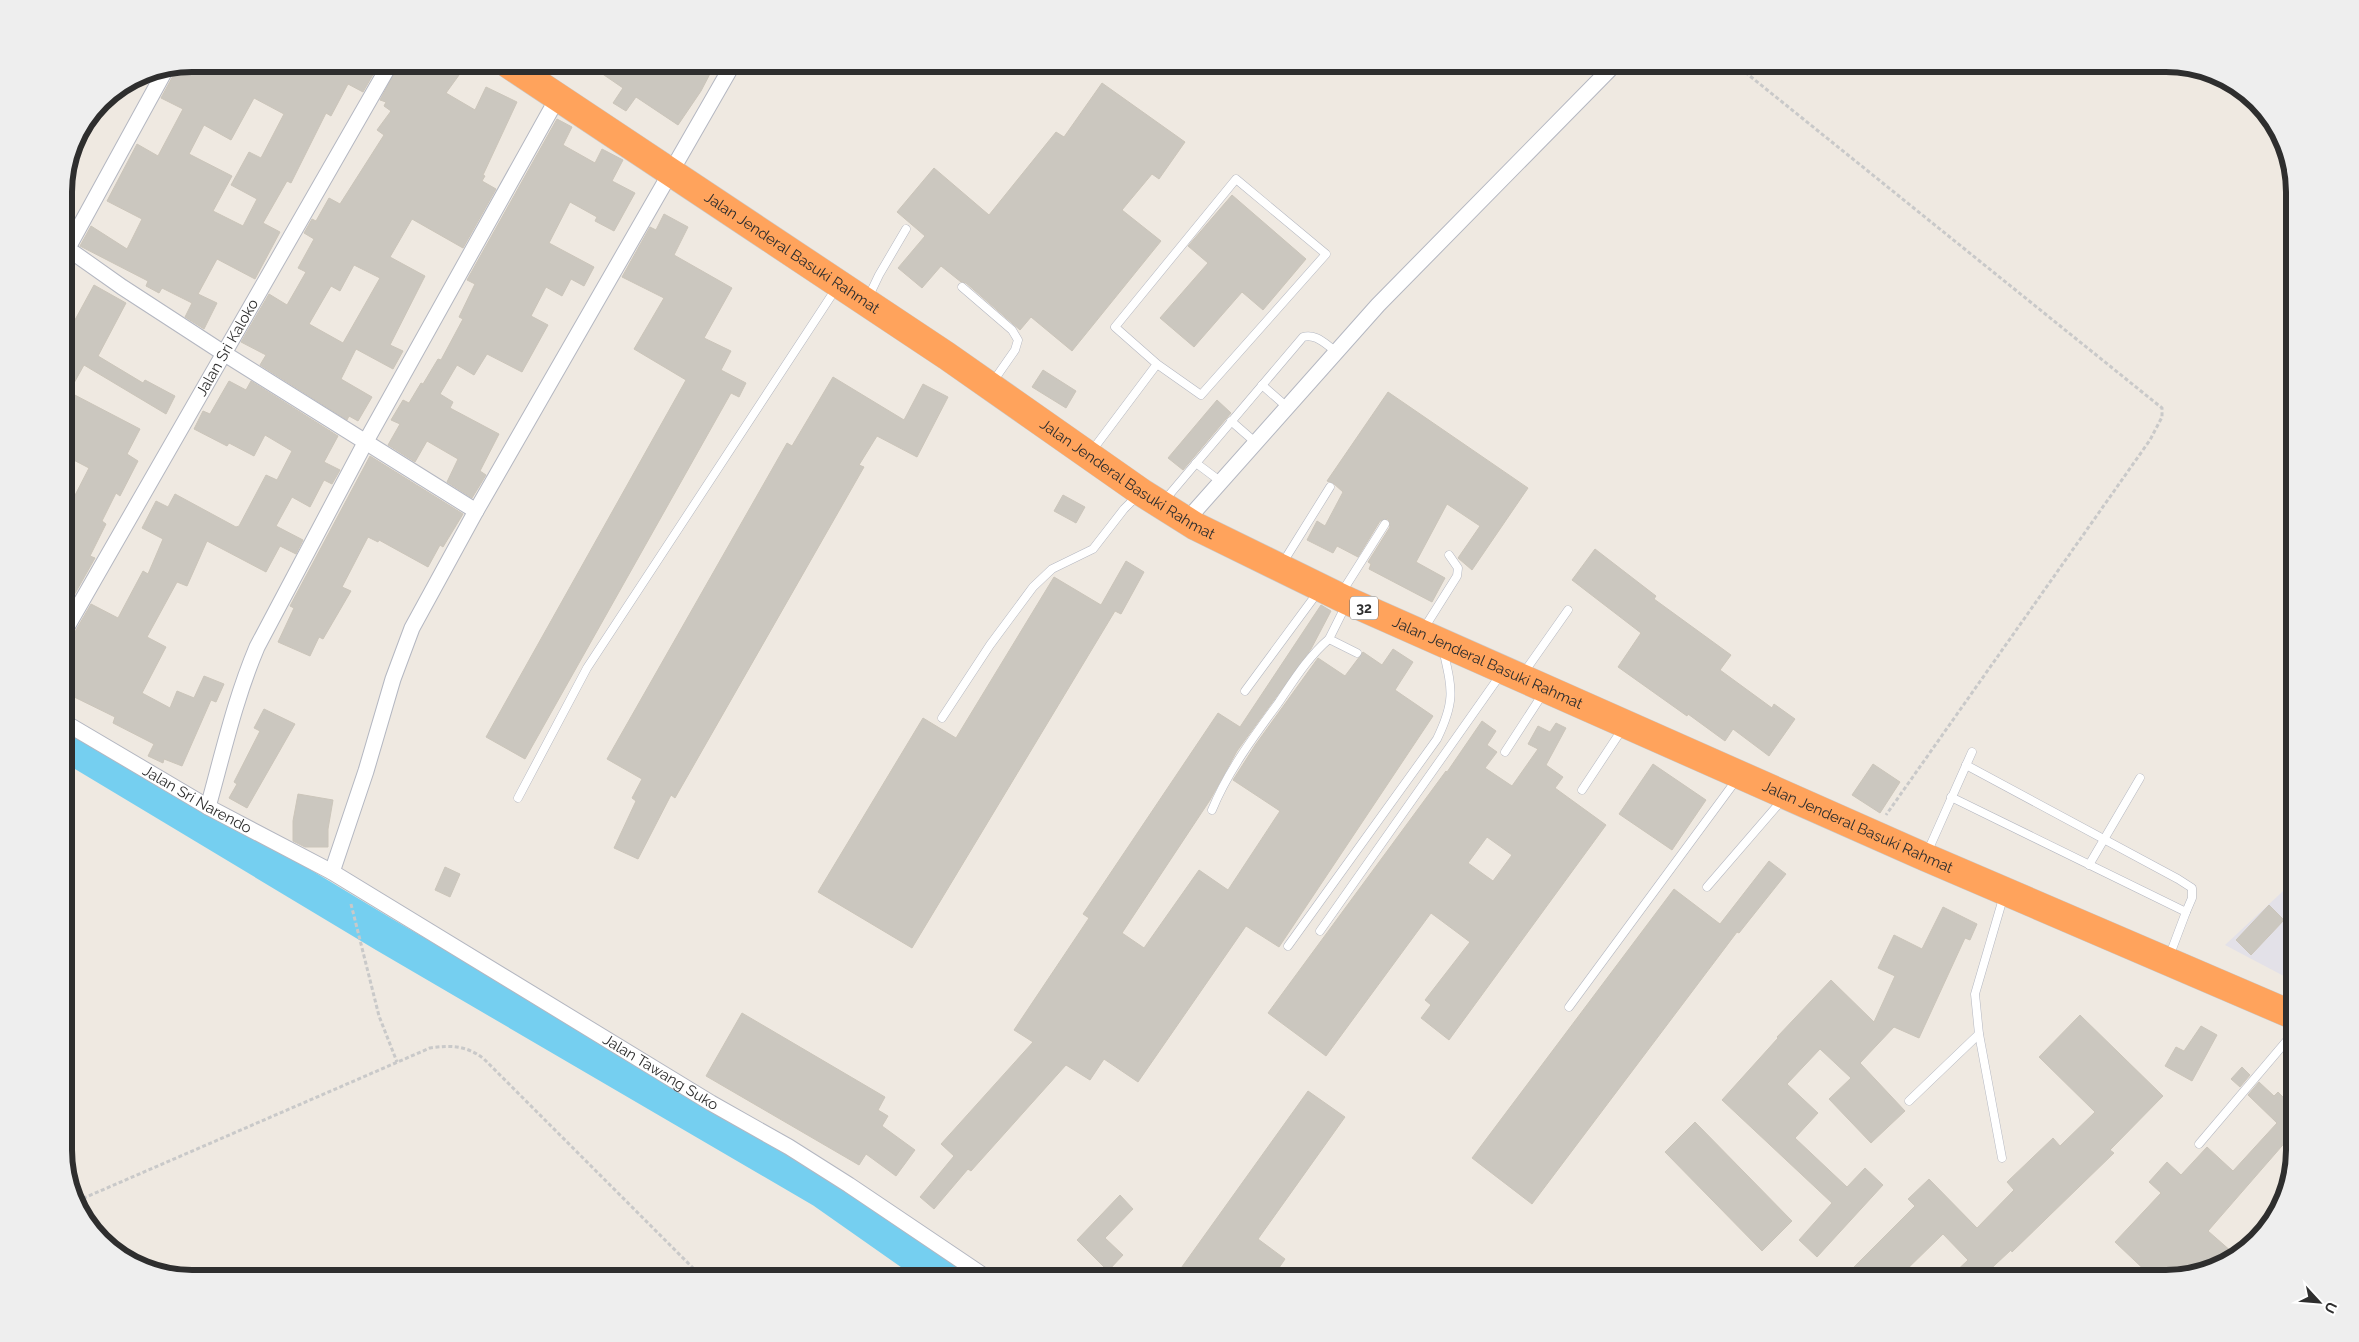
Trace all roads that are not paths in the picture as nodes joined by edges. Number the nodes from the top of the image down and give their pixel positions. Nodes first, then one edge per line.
1 (385, 72) edge
2 (520, 72) edge
3 (728, 72) edge
4 (1607, 72) edge
5 (162, 77) edge
6 (558, 97) junction
7 (670, 173) junction
8 (906, 229) dead end
9 (73, 236) edge
10 (73, 255) edge
11 (839, 284) junction
12 (962, 287) dead end
13 (866, 302) junction
14 (1336, 352) junction
15 (225, 354) junction
16 (1157, 364) junction
17 (1262, 385) junction
18 (989, 386) junction
19 (1287, 407) junction
20 (1231, 422) junction
21 (1255, 442) junction
22 (365, 443) junction
23 (1088, 456) junction
24 (1196, 463) junction
25 (1220, 481) junction
26 (1330, 486) dead end
27 (1151, 498) junction
28 (476, 511) junction
29 (1186, 520) junction
30 (1385, 524) dead end
31 (1450, 555) dead end
32 (1280, 568) junction
33 (1336, 596) junction
34 (1568, 610) dead end
35 (73, 616) edge
36 (1431, 638) junction
37 (1328, 639) junction
38 (1357, 653) dead end
39 (1512, 674) junction
40 (1546, 688) junction
41 (1245, 692) dead end
42 (942, 718) dead end
43 (1626, 724) junction
44 (73, 727) edge
45 (1505, 752) dead end
46 (1972, 752) dead end
47 (1966, 764) junction
48 (1740, 775) junction
49 (2140, 778) dead end
50 (1582, 790) dead end
51 (1786, 796) junction
52 (1951, 797) junction
53 (518, 798) dead end
54 (208, 807) junction
55 (1212, 810) dead end
56 (2103, 838) junction
57 (1925, 858) junction
58 (2089, 865) junction
59 (332, 872) junction
60 (1707, 887) dead end
61 (2006, 891) junction
62 (2186, 912) junction
63 (1320, 931) dead end
64 (1288, 946) dead end
65 (2168, 961) junction
66 (1569, 1007) dead end
67 (2286, 1012) edge
68 (1979, 1034) junction
69 (2286, 1042) edge
70 (1909, 1101) dead end
71 (2199, 1144) dead end
72 (2002, 1158) dead end
73 (975, 1270) edge

1 - 15 street, Jalan Sri Kaloko
2 - 6 highway, Jalan Jenderal Basuki Rahmat / 32
3 - 7 street
4 - 14 street
5 - 9 street
6 - 7 highway, Jalan Jenderal Basuki Rahmat / 32
6 - 22 street
7 - 11 highway, Jalan Jenderal Basuki Rahmat / 32
7 - 28 street
8 - 13 lane
10 - 15 street
11 - 13 highway, Jalan Jenderal Basuki Rahmat / 32
11 - 53 lane
12 - 18 lane
13 - 18 highway, Jalan Jenderal Basuki Rahmat / 32
14 - 17 lane
14 - 19 street
15 - 22 street
15 - 35 street, Jalan Sri Kaloko
16 - 16 lane
16 - 23 lane
17 - 19 lane
17 - 20 lane
18 - 23 highway, Jalan Jenderal Basuki Rahmat / 32
19 - 21 street
20 - 21 lane
20 - 24 lane
21 - 25 street
22 - 28 street
22 - 54 street
23 - 27 highway, Jalan Jenderal Basuki Rahmat / 32
24 - 25 lane
24 - 27 lane
25 - 29 street
26 - 32 lane
27 - 29 highway, Jalan Jenderal Basuki Rahmat / 32
27 - 42 lane
28 - 59 street
29 - 32 highway, Jalan Jenderal Basuki Rahmat / 32
30 - 33 lane
31 - 36 lane
32 - 33 highway, Jalan Jenderal Basuki Rahmat / 32
33 - 36 highway, Jalan Jenderal Basuki Rahmat / 32
33 - 37 lane
33 - 41 lane
34 - 39 lane
36 - 39 highway, Jalan Jenderal Basuki Rahmat / 32
36 - 64 lane
37 - 38 lane
37 - 55 lane
39 - 40 highway, Jalan Jenderal Basuki Rahmat / 32
39 - 63 lane
40 - 43 highway, Jalan Jenderal Basuki Rahmat / 32
40 - 45 lane
43 - 48 highway, Jalan Jenderal Basuki Rahmat / 32
43 - 50 lane
44 - 54 street, Jalan Sri Narendo
46 - 47 lane
47 - 52 lane
47 - 56 lane
48 - 51 highway, Jalan Jenderal Basuki Rahmat / 32
48 - 66 lane
49 - 56 lane
51 - 57 highway, Jalan Jenderal Basuki Rahmat / 32
51 - 60 lane
52 - 57 lane
52 - 58 lane
54 - 59 street, Jalan Sri Narendo
56 - 58 lane
56 - 62 lane
57 - 61 highway, Jalan Jenderal Basuki Rahmat / 32
58 - 62 lane
59 - 73 street, Jalan Tawang Suko
61 - 65 highway, Jalan Jenderal Basuki Rahmat / 32
61 - 68 lane
62 - 65 lane
65 - 67 highway, Jalan Jenderal Basuki Rahmat / 32
68 - 70 lane
68 - 72 lane
69 - 71 lane

